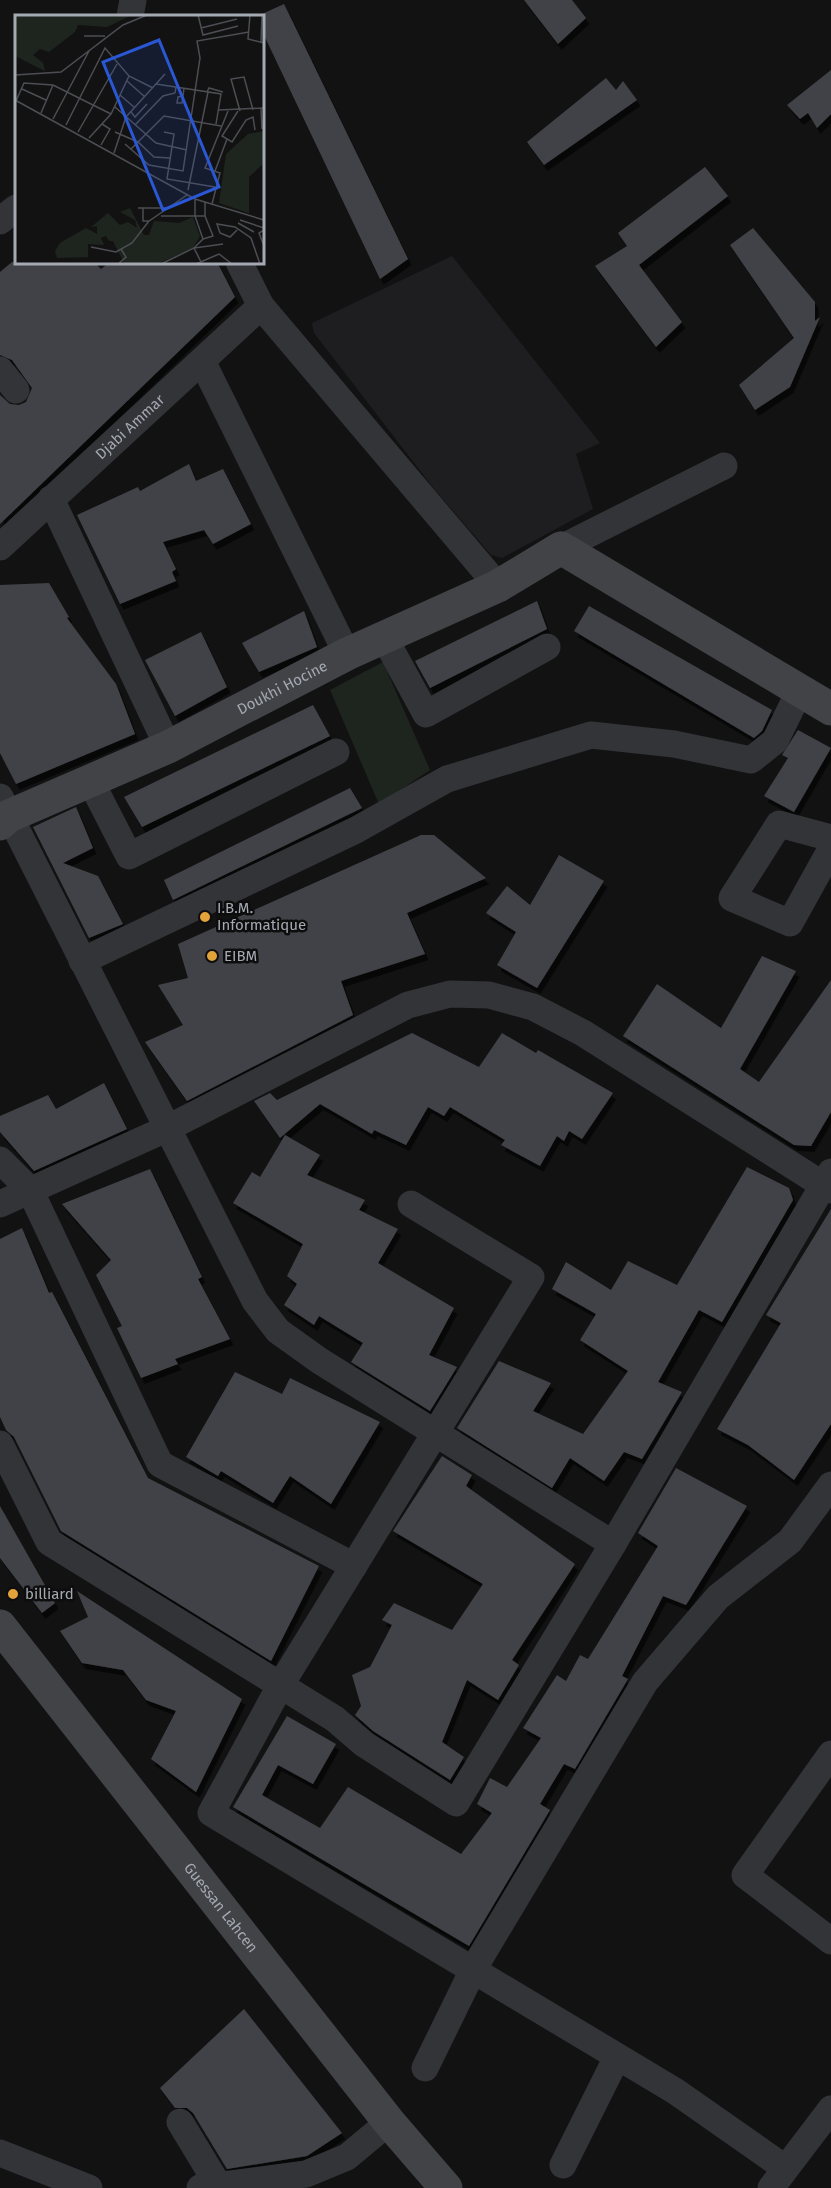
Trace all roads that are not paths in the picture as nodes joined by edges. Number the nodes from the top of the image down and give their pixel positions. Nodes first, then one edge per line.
1 (132, 0) edge
2 (130, 15) edge
3 (15, 209) edge
4 (0, 221) edge
5 (240, 264) edge
6 (261, 306) junction
7 (202, 360) junction
8 (724, 466) dead end
9 (51, 499) junction
10 (0, 547) edge
11 (561, 548) junction
12 (498, 586) junction
13 (384, 637) junction
14 (547, 647) dead end
15 (347, 654) junction
16 (800, 690) junction
17 (831, 709) edge
18 (168, 747) junction
19 (336, 752) dead end
20 (90, 780) junction
21 (3, 812) edge
22 (831, 838) edge
23 (831, 849) edge
24 (82, 961) junction
25 (166, 1129) junction
26 (0, 1160) edge
27 (828, 1182) edge
28 (30, 1190) junction
29 (0, 1204) edge
30 (411, 1204) dead end
31 (436, 1432) junction
32 (0, 1444) edge
33 (831, 1485) edge
34 (613, 1545) junction
35 (354, 1566) junction
36 (0, 1626) edge
37 (280, 1686) junction
38 (831, 1754) edge
39 (831, 1941) edge
40 (474, 1968) junction
41 (617, 2057) junction
42 (425, 2068) dead end
43 (831, 2109) edge
44 (180, 2122) dead end
45 (389, 2122) junction
46 (0, 2153) edge
47 (563, 2165) dead end
48 (778, 2178) edge
49 (303, 2181) edge
50 (209, 2187) edge
51 (89, 2188) edge
52 (446, 2188) edge

1 - 2 street
3 - 4 street
5 - 6 street
6 - 7 street, Djabi Ammar
6 - 12 street
7 - 9 street, Djabi Ammar
7 - 15 street
8 - 11 street
9 - 10 street, Djabi Ammar
9 - 18 street
11 - 12 street, Doukhi Hocine
11 - 16 street
12 - 13 street, Doukhi Hocine
13 - 14 street
13 - 15 street, Doukhi Hocine
15 - 18 street, Doukhi Hocine
16 - 17 street
16 - 24 street
18 - 20 street, Doukhi Hocine
19 - 20 street
20 - 21 street, Doukhi Hocine
21 - 24 street
22 - 23 street
24 - 25 street
25 - 27 street
25 - 28 street
25 - 31 street
26 - 28 street
27 - 34 street
28 - 29 street
28 - 35 street
30 - 31 street
31 - 34 street
31 - 35 street
32 - 37 street
33 - 40 street
34 - 37 street
35 - 37 street
36 - 45 street, Guessan Lahcen
37 - 40 street
38 - 39 street
40 - 41 street
40 - 42 street
41 - 47 street
41 - 48 street
43 - 48 street
44 - 50 street
45 - 49 street
45 - 52 street, Guessan Lahcen
46 - 51 street
49 - 50 street

